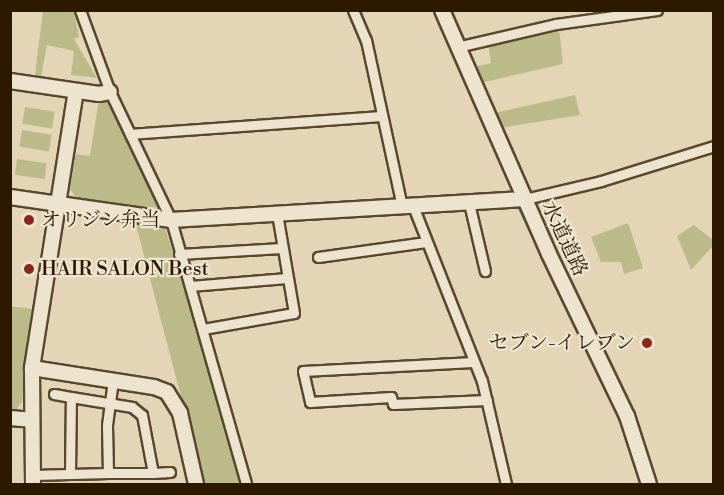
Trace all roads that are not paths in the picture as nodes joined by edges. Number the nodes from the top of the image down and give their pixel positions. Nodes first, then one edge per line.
1 (80, 10) edge
2 (353, 10) edge
3 (442, 10) edge
4 (657, 10) edge
5 (636, 12) edge
6 (457, 47) junction
7 (10, 81) edge
8 (76, 91) junction
9 (110, 92) junction
10 (380, 116) junction
11 (130, 134) junction
12 (714, 146) edge
13 (10, 197) edge
14 (525, 199) junction
15 (469, 203) junction
16 (59, 204) junction
17 (407, 207) junction
18 (277, 214) junction
19 (171, 220) junction
20 (426, 242) junction
21 (282, 248) junction
22 (178, 254) junction
23 (318, 257) dead end
24 (485, 271) dead end
25 (287, 278) junction
26 (190, 286) junction
27 (203, 329) junction
28 (473, 362) junction
29 (32, 368) junction
30 (113, 380) junction
31 (54, 394) dead end
32 (71, 397) junction
33 (487, 400) junction
34 (110, 403) junction
35 (10, 418) edge
36 (31, 420) junction
37 (153, 472) junction
38 (170, 472) dead end
39 (108, 473) junction
40 (70, 474) junction
41 (33, 480) edge
42 (196, 484) edge
43 (246, 484) edge
44 (506, 484) edge
45 (649, 484) edge

1 - 9 street
2 - 10 street
3 - 6 street, 水道道路
4 - 5 street
5 - 6 street
6 - 14 street, 水道道路
7 - 8 street
8 - 9 street
8 - 16 street
9 - 11 street
10 - 11 street
10 - 17 street
11 - 19 street
12 - 14 street
13 - 16 street
14 - 15 street
14 - 45 street, 水道道路
15 - 17 street
15 - 24 street
16 - 19 street
16 - 29 street
17 - 18 street
17 - 20 street
18 - 19 street
18 - 21 street
19 - 22 street
20 - 23 street
20 - 28 street
21 - 22 street
21 - 25 street
22 - 26 street
25 - 26 street
25 - 27 street
26 - 27 street
27 - 43 street
28 - 33 street
28 - 33 street
29 - 30 street
29 - 36 street
30 - 34 street
30 - 42 street
31 - 32 street
32 - 34 street
32 - 40 street
33 - 44 street
34 - 37 street
34 - 39 street
35 - 36 street
36 - 41 street
37 - 38 street
37 - 39 street
39 - 40 street
40 - 41 street

